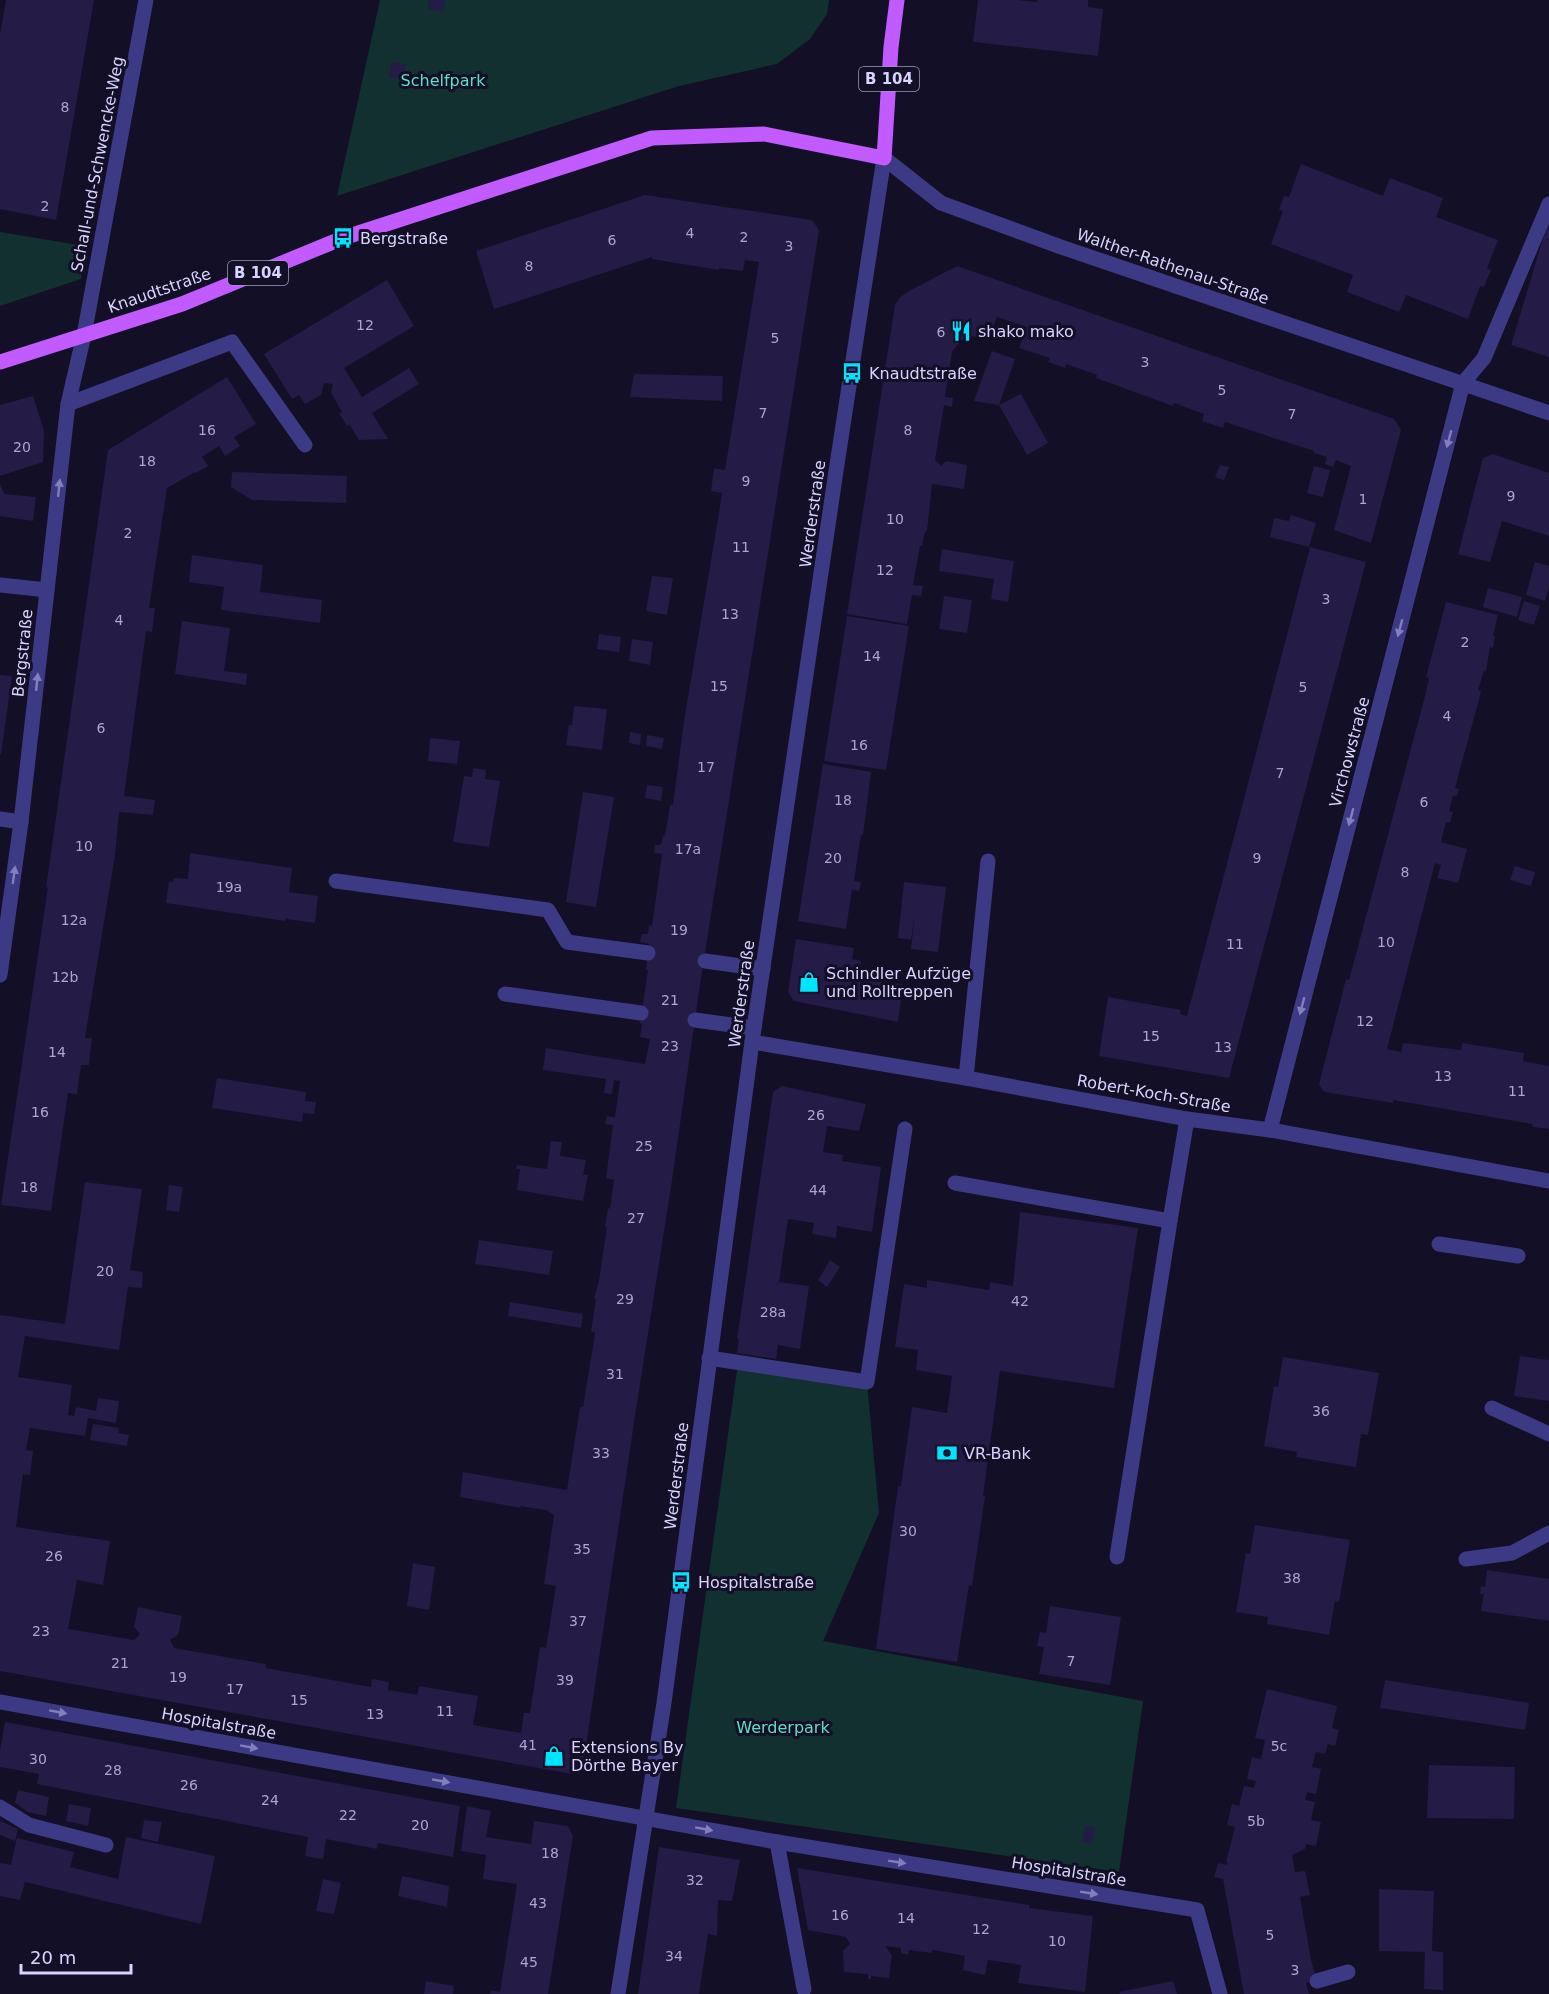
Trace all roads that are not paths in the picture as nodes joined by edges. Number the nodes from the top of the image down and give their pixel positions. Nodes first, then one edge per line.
1 (146, 0) edge
2 (897, 0) edge
3 (884, 158) junction
4 (1549, 204) edge
5 (84, 335) junction
6 (0, 362) edge
7 (1463, 383) junction
8 (68, 404) junction
9 (1549, 413) edge
10 (305, 445) dead end
11 (0, 585) edge
12 (47, 590) junction
13 (0, 819) edge
14 (21, 822) junction
15 (988, 861) dead end
16 (336, 881) dead end
17 (648, 952) dead end
18 (705, 961) dead end
19 (763, 969) junction
20 (0, 975) edge
21 (505, 994) dead end
22 (641, 1013) dead end
23 (695, 1020) dead end
24 (753, 1035) junction
25 (966, 1078) junction
26 (1187, 1119) junction
27 (905, 1129) dead end
28 (1270, 1130) junction
29 (1549, 1181) edge
30 (955, 1183) dead end
31 (1170, 1221) junction
32 (1439, 1244) dead end
33 (1518, 1256) dead end
34 (709, 1358) junction
35 (1492, 1408) dead end
36 (1549, 1434) edge
37 (1549, 1533) edge
38 (1117, 1557) dead end
39 (1466, 1559) dead end
40 (0, 1702) edge
41 (0, 1807) edge
42 (647, 1819) junction
43 (777, 1842) junction
44 (106, 1845) dead end
45 (1348, 1972) dead end
46 (1317, 1981) dead end
47 (804, 1989) dead end
48 (618, 1994) edge
49 (1220, 1994) edge

1 - 5 street, Schall-und-Schwencke-Weg
2 - 3 main road, Werderstraße / B 104
3 - 5 main road, Knaudtstraße / B 104
3 - 7 street, Walther-Rathenau-Straße
3 - 19 street, Werderstraße
4 - 7 street
5 - 6 main road, Knaudtstraße / B 104
5 - 8 street, Bergstraße
7 - 9 street, Walther-Rathenau-Straße
7 -> 28 street, Virchowstraße
8 - 10 street
12 -> 8 street, Bergstraße
11 - 12 street
14 -> 12 street, Bergstraße
13 - 14 street
20 -> 14 street, Bergstraße
15 - 25 street
16 - 17 street
18 - 19 street
19 - 24 street, Werderstraße
21 - 22 street
23 - 24 street, Robert-Koch-Straße
24 - 25 street, Robert-Koch-Straße
24 - 34 street, Werderstraße
25 - 26 street, Robert-Koch-Straße
26 - 28 street, Robert-Koch-Straße
26 - 31 street
27 - 34 street
28 - 29 street, Robert-Koch-Straße
30 - 31 street
31 - 38 street
32 - 33 street
34 - 42 street, Werderstraße
35 - 36 street
37 - 39 street
40 -> 42 street, Hospitalstraße
41 - 44 street
42 -> 43 street, Hospitalstraße
42 - 48 street, Werderstraße
43 - 47 street
43 -> 49 street, Hospitalstraße
45 - 46 street

